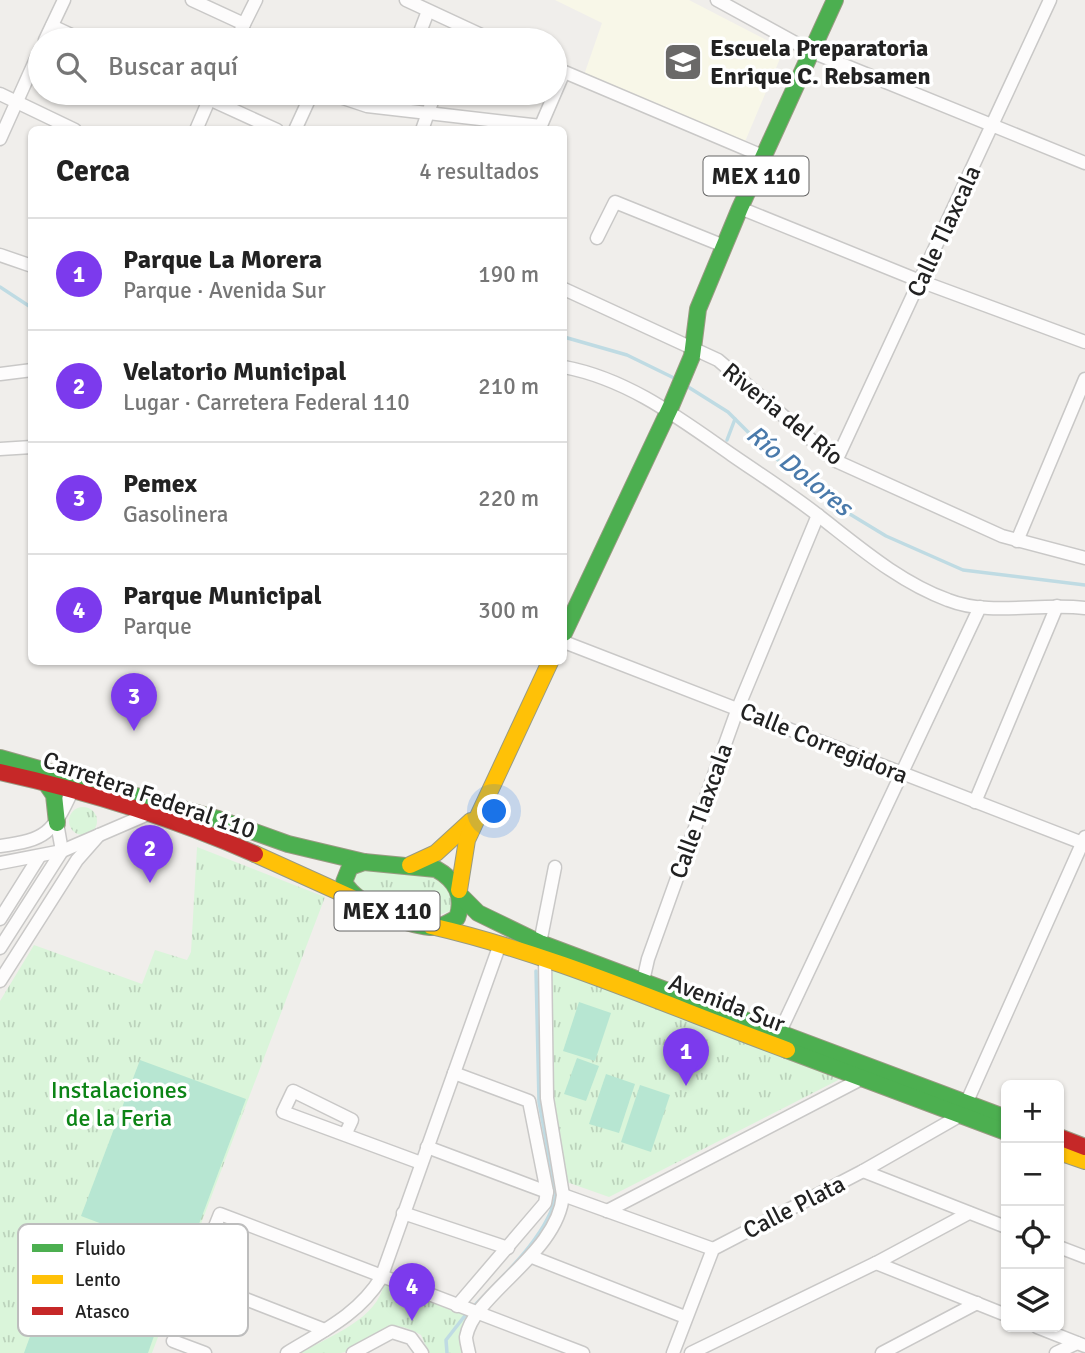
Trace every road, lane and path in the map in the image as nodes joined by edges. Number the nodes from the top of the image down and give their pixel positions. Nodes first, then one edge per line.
1 (64, 0) edge
2 (192, 0) edge
3 (256, 0) edge
4 (406, 0) edge
5 (717, 0) edge
6 (835, 0) edge
7 (1050, 0) edge
8 (428, 11) junction
9 (244, 24) junction
10 (52, 26) joint
11 (461, 27) edge
12 (56, 28) edge
13 (243, 28) edge
14 (422, 28) edge
15 (812, 52) junction
16 (567, 73) edge
17 (28, 75) edge
18 (0, 94) edge
19 (15, 102) junction
20 (207, 105) edge
21 (228, 105) edge
22 (306, 105) edge
23 (364, 105) edge
24 (430, 105) edge
25 (548, 105) edge
26 (427, 113) junction
27 (66, 126) edge
28 (198, 126) edge
29 (269, 126) edge
30 (297, 126) edge
31 (423, 126) edge
32 (525, 126) edge
33 (541, 126) edge
34 (992, 127) junction
35 (0, 139) edge
36 (765, 157) junction
37 (1085, 163) edge
38 (740, 208) junction
39 (597, 237) dead end
40 (724, 246) junction
41 (0, 256) edge
42 (28, 265) edge
43 (920, 281) junction
44 (567, 290) edge
45 (1085, 342) edge
46 (692, 353) junction
47 (567, 368) edge
48 (28, 369) edge
49 (0, 374) edge
50 (1085, 379) edge
51 (670, 409) junction
52 (28, 447) edge
53 (0, 449) edge
54 (836, 461) junction
55 (818, 515) junction
56 (1017, 541) junction
57 (1085, 558) edge
58 (1057, 606) junction
59 (980, 607) junction
60 (1085, 608) edge
61 (567, 627) edge
62 (567, 643) edge
63 (549, 665) edge
64 (738, 708) junction
65 (0, 758) edge
66 (0, 772) edge
67 (902, 774) junction
68 (45, 782) junction
69 (72, 791) junction
70 (975, 802) junction
71 (481, 806) junction
72 (148, 814) junction
73 (218, 819) junction
74 (57, 823) junction
75 (99, 835) junction
76 (1084, 841) edge
77 (0, 846) edge
78 (62, 851) junction
79 (39, 857) junction
80 (364, 862) junction
81 (0, 863) edge
82 (407, 866) junction
83 (555, 867) dead end
84 (460, 894) junction
85 (359, 901) junction
86 (0, 919) edge
87 (429, 926) junction
88 (500, 944) junction
89 (530, 944) junction
90 (0, 948) edge
91 (545, 959) junction
92 (0, 981) edge
93 (641, 987) junction
94 (777, 1039) junction
95 (454, 1073) junction
96 (863, 1078) junction
97 (964, 1109) junction
98 (1001, 1117) edge
99 (1001, 1129) edge
100 (345, 1135) junction
101 (1064, 1140) edge
102 (427, 1147) junction
103 (1085, 1147) edge
104 (1064, 1154) edge
105 (1085, 1161) edge
106 (421, 1163) junction
107 (863, 1171) junction
108 (547, 1192) junction
109 (564, 1195) junction
110 (607, 1211) junction
111 (403, 1213) junction
112 (969, 1213) junction
113 (216, 1224) edge
114 (245, 1224) edge
115 (248, 1225) edge
116 (1001, 1225) edge
117 (508, 1248) junction
118 (713, 1249) junction
119 (1064, 1249) edge
120 (532, 1257) junction
121 (1085, 1257) edge
122 (876, 1263) junction
123 (381, 1278) junction
124 (248, 1300) edge
125 (977, 1303) junction
126 (467, 1310) junction
127 (1001, 1313) edge
128 (685, 1317) junction
129 (325, 1330) junction
130 (1050, 1332) edge
131 (173, 1340) dead end
132 (1081, 1344) edge
133 (202, 1352) edge
134 (287, 1353) edge
135 (355, 1353) edge
136 (422, 1353) edge
137 (469, 1353) edge
138 (583, 1353) edge
139 (673, 1353) edge
140 (691, 1353) edge
141 (882, 1353) edge
142 (1056, 1353) edge

1 - 10 street
2 - 9 street
3 - 9 street
4 - 8 street
5 - 15 street
6 - 15 main road, MEX 110
7 - 34 street, Calle Tlaxcala
8 - 11 street
8 - 14 street
9 - 13 street
10 - 12 street
15 - 34 street
15 - 36 main road, MEX 110
16 - 36 street
17 - 19 street
18 - 19 street
19 - 27 street
19 - 35 street
20 - 28 street
21 - 29 street
22 - 30 street
23 - 26 street
24 - 26 street
25 - 33 street
26 - 31 street
26 - 32 street
34 - 37 street
34 - 43 street, Calle Tlaxcala
36 - 38 main road, MEX 110
38 - 40 main road, MEX 110
38 - 43 street
39 - 40 street
40 - 46 main road, MEX 110
41 - 42 street
43 - 45 street
43 - 54 street, Calle Tlaxcala
44 - 46 street, Riveria del Río
46 - 51 main road, MEX 110
46 - 54 street, Riveria del Río
47 - 51 street
48 - 49 street
50 - 56 street
51 - 55 street
51 - 61 main road, MEX 110
52 - 53 street
54 - 56 street, Riveria del Río
55 - 59 street
55 - 64 street, Calle Tlaxcala
56 - 57 street, Riveria del Río
58 - 59 street
58 - 60 street
58 - 70 street
59 - 67 street
62 - 64 street, Calle Corregidora
63 - 71 main road, MEX 110
64 - 67 street, Calle Corregidora
64 - 93 street, Calle Tlaxcala
65 - 73 main road, Carretera Federal 110 / MEX 110
66 - 68 main road, Carretera Federal 110 / MEX 110
67 - 70 street, Calle Corregidora
67 - 94 street
68 - 69 main road, Carretera Federal 110 / MEX 110
68 - 74 main road
69 - 72 main road, Carretera Federal 110 / MEX 110
69 - 73 main road
69 - 74 street
70 - 76 street, Calle Corregidora
71 - 82 main road, MEX 110
71 - 84 main road, MEX 110
72 - 75 street
72 - 85 main road, Carretera Federal 110 / MEX 110
73 - 80 main road, Carretera Federal 110 / MEX 110
74 - 77 street
74 - 78 street
75 - 78 street
75 - 92 street
76 - 97 street
78 - 79 street
78 - 90 street
79 - 81 street
79 - 86 street
80 - 82 main road, MEX 110
80 - 85 main road, MEX 110
82 - 84 main road, MEX 110
83 - 89 street
84 - 87 main road, MEX 110
84 - 89 main road, Avenida Sur
85 - 87 main road, MEX 110
87 - 88 main road, Avenida Sur
88 - 89 main road, Avenida Sur
88 - 95 street
89 - 91 main road, Avenida Sur
89 - 93 main road, Avenida Sur
91 - 93 main road, Avenida Sur
91 - 109 street
93 - 94 main road, Avenida Sur
94 - 96 main road, Avenida Sur
94 - 97 main road, Avenida Sur
95 - 102 street
95 - 108 street
96 - 97 main road, Avenida Sur
96 - 110 street
97 - 98 main road, Avenida Sur
97 - 99 main road, Avenida Sur
97 - 107 street, Calle Plata
100 - 100 street
100 - 106 street
101 - 103 main road
102 - 106 street
102 - 108 street
104 - 105 main road
106 - 111 street
107 - 112 street
107 - 118 street, Calle Plata
108 - 117 street
109 - 110 street
109 - 120 street
110 - 118 street
111 - 117 street
111 - 123 street
112 - 116 street
112 - 122 street
113 - 114 street
115 - 123 street
117 - 126 street
118 - 128 street, Calle Plata
119 - 121 street
120 - 126 street
120 - 128 street
122 - 125 street
122 - 140 street
123 - 126 street
123 - 129 street
124 - 129 street
125 - 127 street
125 - 141 street
126 - 137 street
126 - 138 street
128 - 139 street, Calle Plata
129 - 134 street
130 - 132 street
131 - 133 street
132 - 142 street
135 - 136 street

